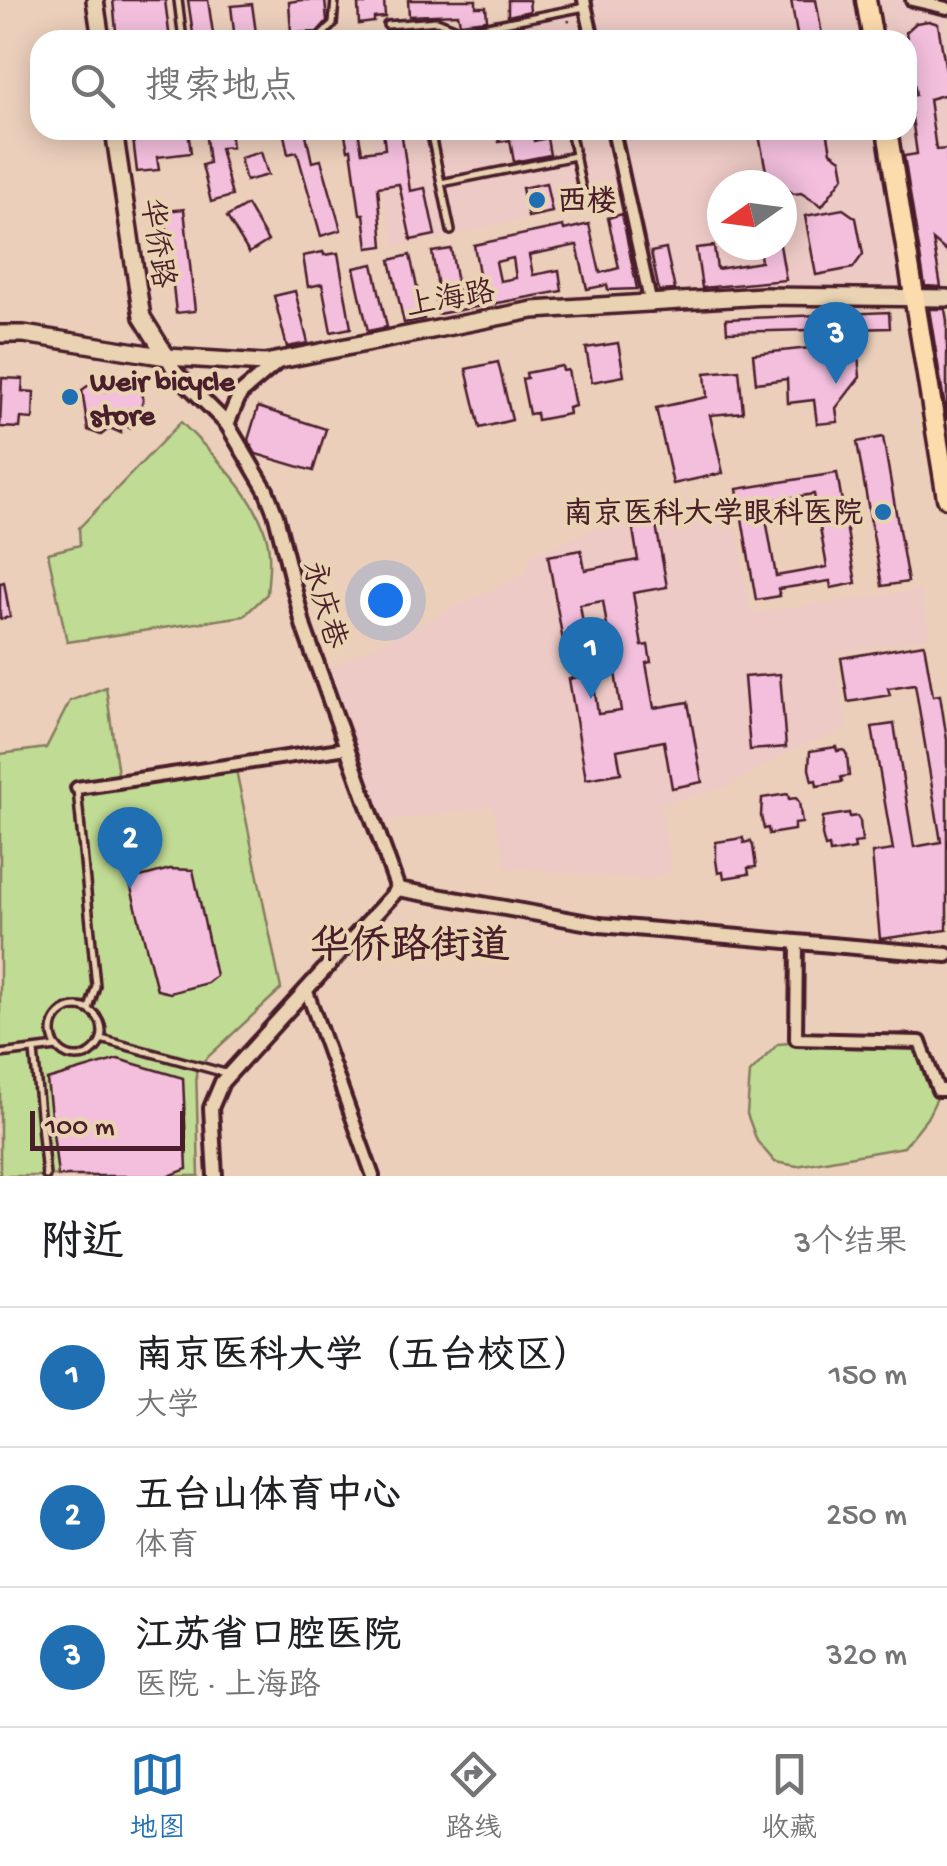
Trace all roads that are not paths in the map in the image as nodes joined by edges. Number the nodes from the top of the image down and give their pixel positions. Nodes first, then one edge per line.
1 (96, 0) edge
2 (178, 0) edge
3 (335, 0) edge
4 (866, 0) edge
5 (912, 0) edge
6 (584, 4) edge
7 (947, 8) edge
8 (387, 24) dead end
9 (100, 30) edge
10 (182, 30) edge
11 (326, 30) edge
12 (460, 30) edge
13 (467, 30) edge
14 (590, 30) edge
15 (871, 30) edge
16 (116, 140) edge
17 (432, 140) edge
18 (572, 140) edge
19 (615, 140) edge
20 (889, 140) edge
21 (576, 156) junction
22 (441, 183) junction
23 (584, 200) dead end
24 (451, 231) dead end
25 (914, 297) junction
26 (947, 298) edge
27 (651, 305) junction
28 (0, 334) edge
29 (168, 358) junction
30 (280, 360) junction
31 (226, 424) junction
32 (947, 498) edge
33 (347, 748) junction
34 (77, 788) joint
35 (398, 888) junction
36 (797, 944) junction
37 (947, 955) edge
38 (306, 989) junction
39 (89, 1009) junction
40 (102, 1039) junction
41 (57, 1047) junction
42 (34, 1051) junction
43 (0, 1054) edge
44 (228, 1074) junction
45 (947, 1090) edge
46 (46, 1176) edge
47 (215, 1176) edge
48 (374, 1176) edge

1 - 9 main road
2 - 10 lane
3 - 11 lane
4 - 15 main road
5 - 7 street
6 - 13 lane
6 - 14 street
8 - 12 lane
16 - 29 main road, 华侨路
17 - 22 lane
18 - 21 lane
19 - 27 street
20 - 25 main road
21 - 22 lane
21 - 23 lane
22 - 24 lane
25 - 26 main road, 上海路
25 - 27 main road, 上海路
25 - 32 main road
27 - 30 main road, 上海路
28 - 29 main road, 上海路
29 - 30 main road, 上海路
29 - 31 street, 永庆巷
30 - 31 street
31 - 33 street, 永庆巷
33 - 34 street
33 - 35 street, 永庆巷
34 - 39 lane
35 - 36 street
35 - 38 street
36 - 37 street
36 - 45 street
38 - 44 street
38 - 48 street
39 - 40 lane
39 - 41 lane
40 - 41 lane
40 - 44 lane
41 - 42 lane
42 - 43 lane
42 - 46 lane
44 - 47 street

